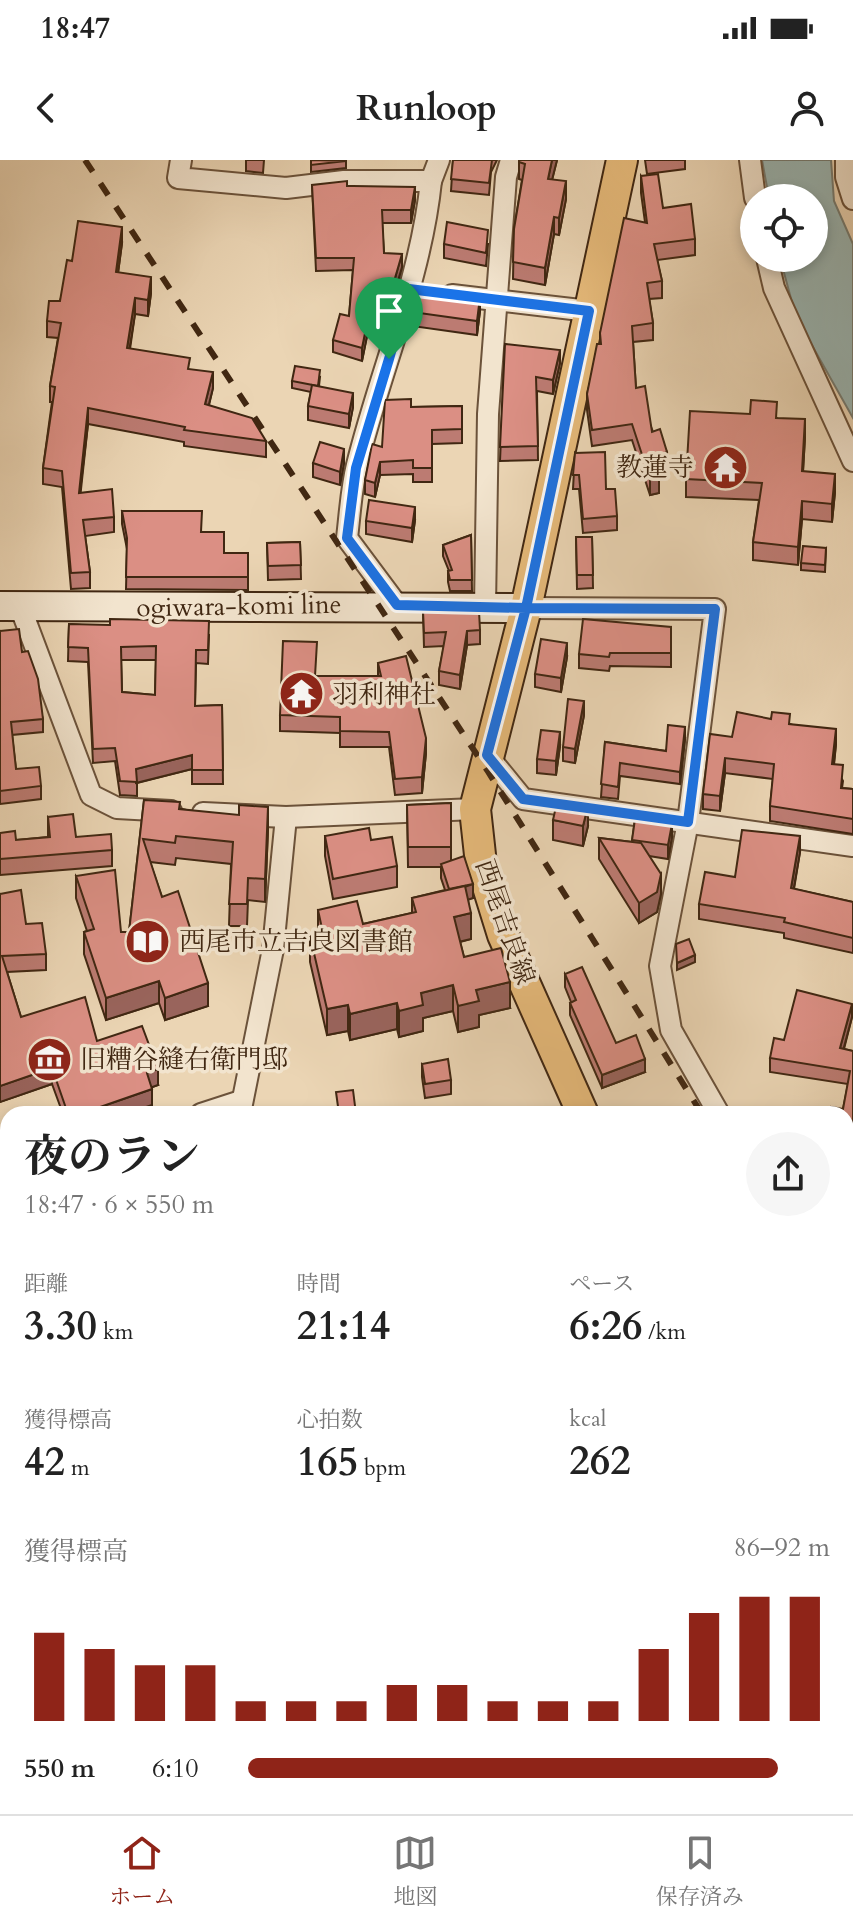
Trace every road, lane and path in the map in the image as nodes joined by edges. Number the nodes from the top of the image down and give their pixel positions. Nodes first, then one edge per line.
1 (181, 160) edge
2 (439, 160) edge
3 (511, 160) edge
4 (622, 160) edge
5 (750, 160) edge
6 (846, 160) edge
7 (431, 181) junction
8 (753, 184) edge
9 (853, 199) edge
10 (770, 272) edge
11 (423, 291) junction
12 (495, 301) junction
13 (589, 311) junction
14 (853, 461) edge
15 (397, 605) junction
16 (10, 607) edge
17 (485, 607) junction
18 (526, 608) junction
19 (487, 755) junction
20 (475, 809) junction
21 (286, 817) junction
22 (688, 822) junction
23 (853, 846) edge
24 (240, 1106) edge
25 (579, 1106) edge
26 (714, 1106) edge

1 - 7 street
2 - 7 street
3 - 12 street
4 - 13 main road, 西尾吉良線
5 - 8 street
6 - 9 street
7 - 11 street
10 - 14 street
11 - 12 street
11 - 15 street
12 - 13 street
12 - 17 street
13 - 18 main road, 西尾吉良線
15 - 16 main road, ogiwara-komi line
15 - 17 main road, ogiwara-komi line
16 - 21 street
17 - 18 main road, ogiwara-komi line
18 - 19 main road, 西尾吉良線
18 - 22 street
19 - 20 main road, 西尾吉良線
19 - 22 street
20 - 21 street
20 - 25 main road, 西尾吉良線
21 - 24 street
22 - 23 street
22 - 26 street

